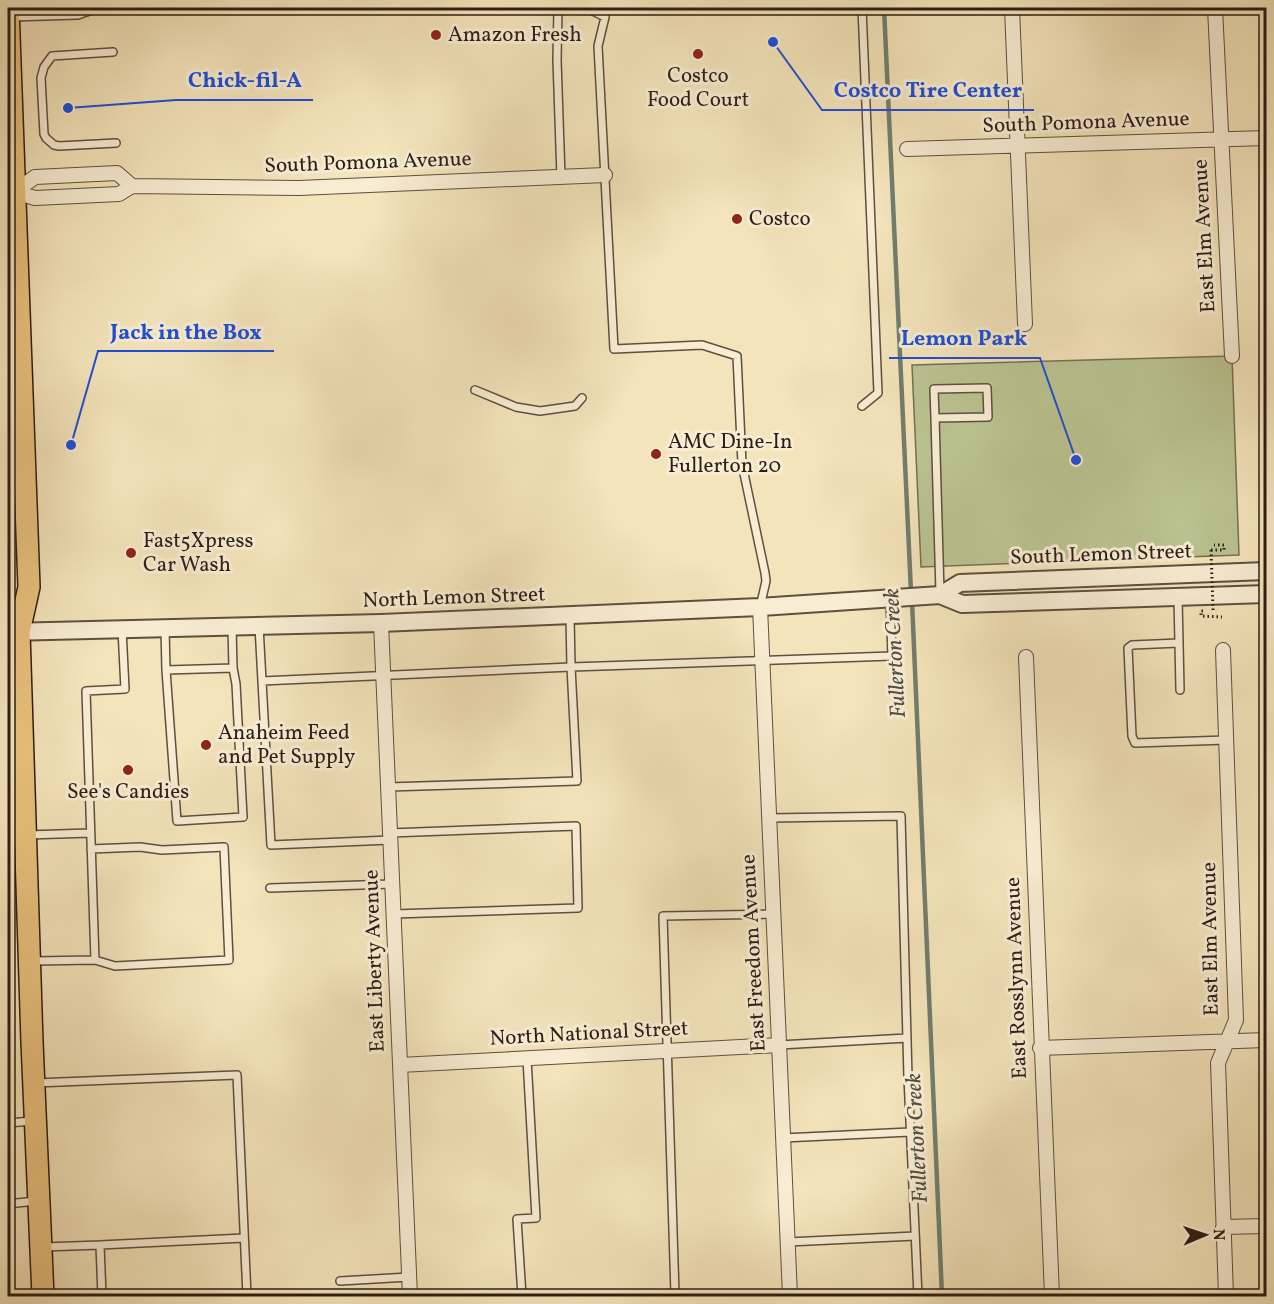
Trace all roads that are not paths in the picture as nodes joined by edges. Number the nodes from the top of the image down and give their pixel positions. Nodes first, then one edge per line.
1 (8, 8) edge
2 (98, 8) edge
3 (558, 8) edge
4 (587, 8) edge
5 (862, 8) edge
6 (1012, 8) edge
7 (1215, 8) edge
8 (8, 17) edge
9 (113, 52) dead end
10 (1266, 138) edge
11 (1221, 140) junction
12 (116, 143) dead end
13 (1018, 146) junction
14 (907, 149) dead end
15 (604, 175) junction
16 (561, 177) junction
17 (132, 186) junction
18 (11, 192) edge
19 (1025, 324) dead end
20 (1232, 356) dead end
21 (475, 390) dead end
22 (582, 398) dead end
23 (862, 406) dead end
24 (935, 418) junction
25 (1266, 571) edge
26 (1266, 594) edge
27 (933, 596) junction
28 (1178, 597) junction
29 (890, 600) junction
30 (760, 607) junction
31 (8, 609) edge
32 (570, 616) junction
33 (381, 623) junction
34 (232, 627) junction
35 (260, 627) junction
36 (165, 628) junction
37 (122, 629) junction
38 (13, 632) edge
39 (1179, 644) junction
40 (1223, 650) dead end
41 (1026, 657) dead end
42 (762, 660) junction
43 (571, 667) junction
44 (233, 668) junction
45 (166, 670) junction
46 (383, 675) junction
47 (262, 681) junction
48 (1180, 690) dead end
49 (1227, 740) junction
50 (388, 788) junction
51 (769, 818) junction
52 (90, 833) junction
53 (26, 835) junction
54 (390, 837) junction
55 (91, 849) junction
56 (393, 884) junction
57 (270, 888) dead end
58 (393, 914) junction
59 (773, 914) junction
60 (95, 960) junction
61 (30, 961) junction
62 (907, 1038) junction
63 (1266, 1040) edge
64 (1228, 1041) junction
65 (779, 1045) junction
66 (1040, 1048) junction
67 (667, 1051) junction
68 (526, 1059) junction
69 (400, 1065) junction
70 (34, 1083) junction
71 (36, 1121) junction
72 (8, 1123) edge
73 (910, 1132) junction
74 (783, 1138) junction
75 (39, 1201) junction
76 (8, 1204) edge
77 (1266, 1226) edge
78 (1223, 1227) junction
79 (915, 1236) junction
80 (244, 1239) junction
81 (788, 1242) junction
82 (100, 1245) junction
83 (41, 1247) junction
84 (409, 1277) junction
85 (340, 1281) dead end
86 (675, 1294) dead end
87 (43, 1296) edge
88 (102, 1296) edge
89 (247, 1296) edge
90 (410, 1296) edge
91 (522, 1296) edge
92 (790, 1296) edge
93 (918, 1296) edge
94 (1052, 1296) edge
95 (1226, 1296) edge

1 - 8 main road
2 - 8 lane
3 - 16 lane
4 - 15 lane
5 - 23 lane
6 - 13 street
7 - 11 street, East Elm Avenue
8 - 18 main road
9 - 12 lane
10 - 11 street, South Pomona Avenue
11 - 13 street, South Pomona Avenue
11 - 20 street, East Elm Avenue
13 - 14 street, South Pomona Avenue
13 - 19 street
15 - 16 street, South Pomona Avenue
15 - 30 lane
16 - 17 street, South Pomona Avenue
17 - 18 street, South Pomona Avenue
17 - 18 street, South Pomona Avenue
18 - 38 main road
21 - 22 lane
24 - 24 lane
24 - 27 lane
25 - 27 street, South Lemon Street
26 - 28 street, South Lemon Street
27 - 28 street, South Lemon Street
27 - 29 street, South Lemon Street
28 - 39 lane
29 - 30 street, North Lemon Street
29 - 42 lane
30 - 32 street, North Lemon Street
30 - 42 street, East Freedom Avenue
31 - 38 main road
32 - 33 street, North Lemon Street
32 - 43 lane
33 - 35 street, North Lemon Street
33 - 46 street, East Liberty Avenue
34 - 35 street, North Lemon Street
34 - 36 street, North Lemon Street
34 - 44 lane
35 - 47 lane
36 - 37 street, North Lemon Street
36 - 45 lane
37 - 38 street, North Lemon Street
37 - 52 lane
38 - 53 main road
39 - 48 lane
39 - 49 lane
40 - 49 street, East Elm Avenue
41 - 66 street, East Rosslynn Avenue
42 - 43 lane
42 - 51 street, East Freedom Avenue
43 - 46 lane
43 - 50 lane
44 - 45 lane
44 - 45 lane
46 - 47 lane
46 - 50 street, East Liberty Avenue
47 - 54 lane
49 - 64 street, East Elm Avenue
50 - 54 street, East Liberty Avenue
51 - 59 street, East Freedom Avenue
51 - 62 lane
52 - 53 lane
52 - 55 lane
53 - 61 main road
54 - 56 street, East Liberty Avenue
54 - 58 lane
55 - 60 lane
55 - 60 lane
56 - 57 lane
56 - 58 street, East Liberty Avenue
58 - 69 street, East Liberty Avenue
59 - 65 street, East Freedom Avenue
59 - 67 lane
60 - 61 lane
61 - 70 main road
62 - 65 lane
62 - 73 lane
63 - 64 street
64 - 66 street
64 - 78 street, East Elm Avenue
65 - 67 street, North National Street
65 - 74 street, East Freedom Avenue
66 - 94 street, East Rosslynn Avenue
67 - 68 street, North National Street
67 - 86 lane
68 - 69 street, North National Street
68 - 91 lane
69 - 84 street, East Liberty Avenue
70 - 71 main road
70 - 80 lane
71 - 72 lane
71 - 75 main road
73 - 74 lane
73 - 79 lane
74 - 81 street, East Freedom Avenue
75 - 76 lane
75 - 83 main road
77 - 78 street
78 - 95 street, East Elm Avenue
79 - 81 lane
79 - 93 lane
80 - 82 lane
80 - 89 lane
81 - 92 street, East Freedom Avenue
82 - 83 lane
82 - 88 lane
83 - 87 main road
84 - 85 lane
84 - 90 street, East Liberty Avenue

